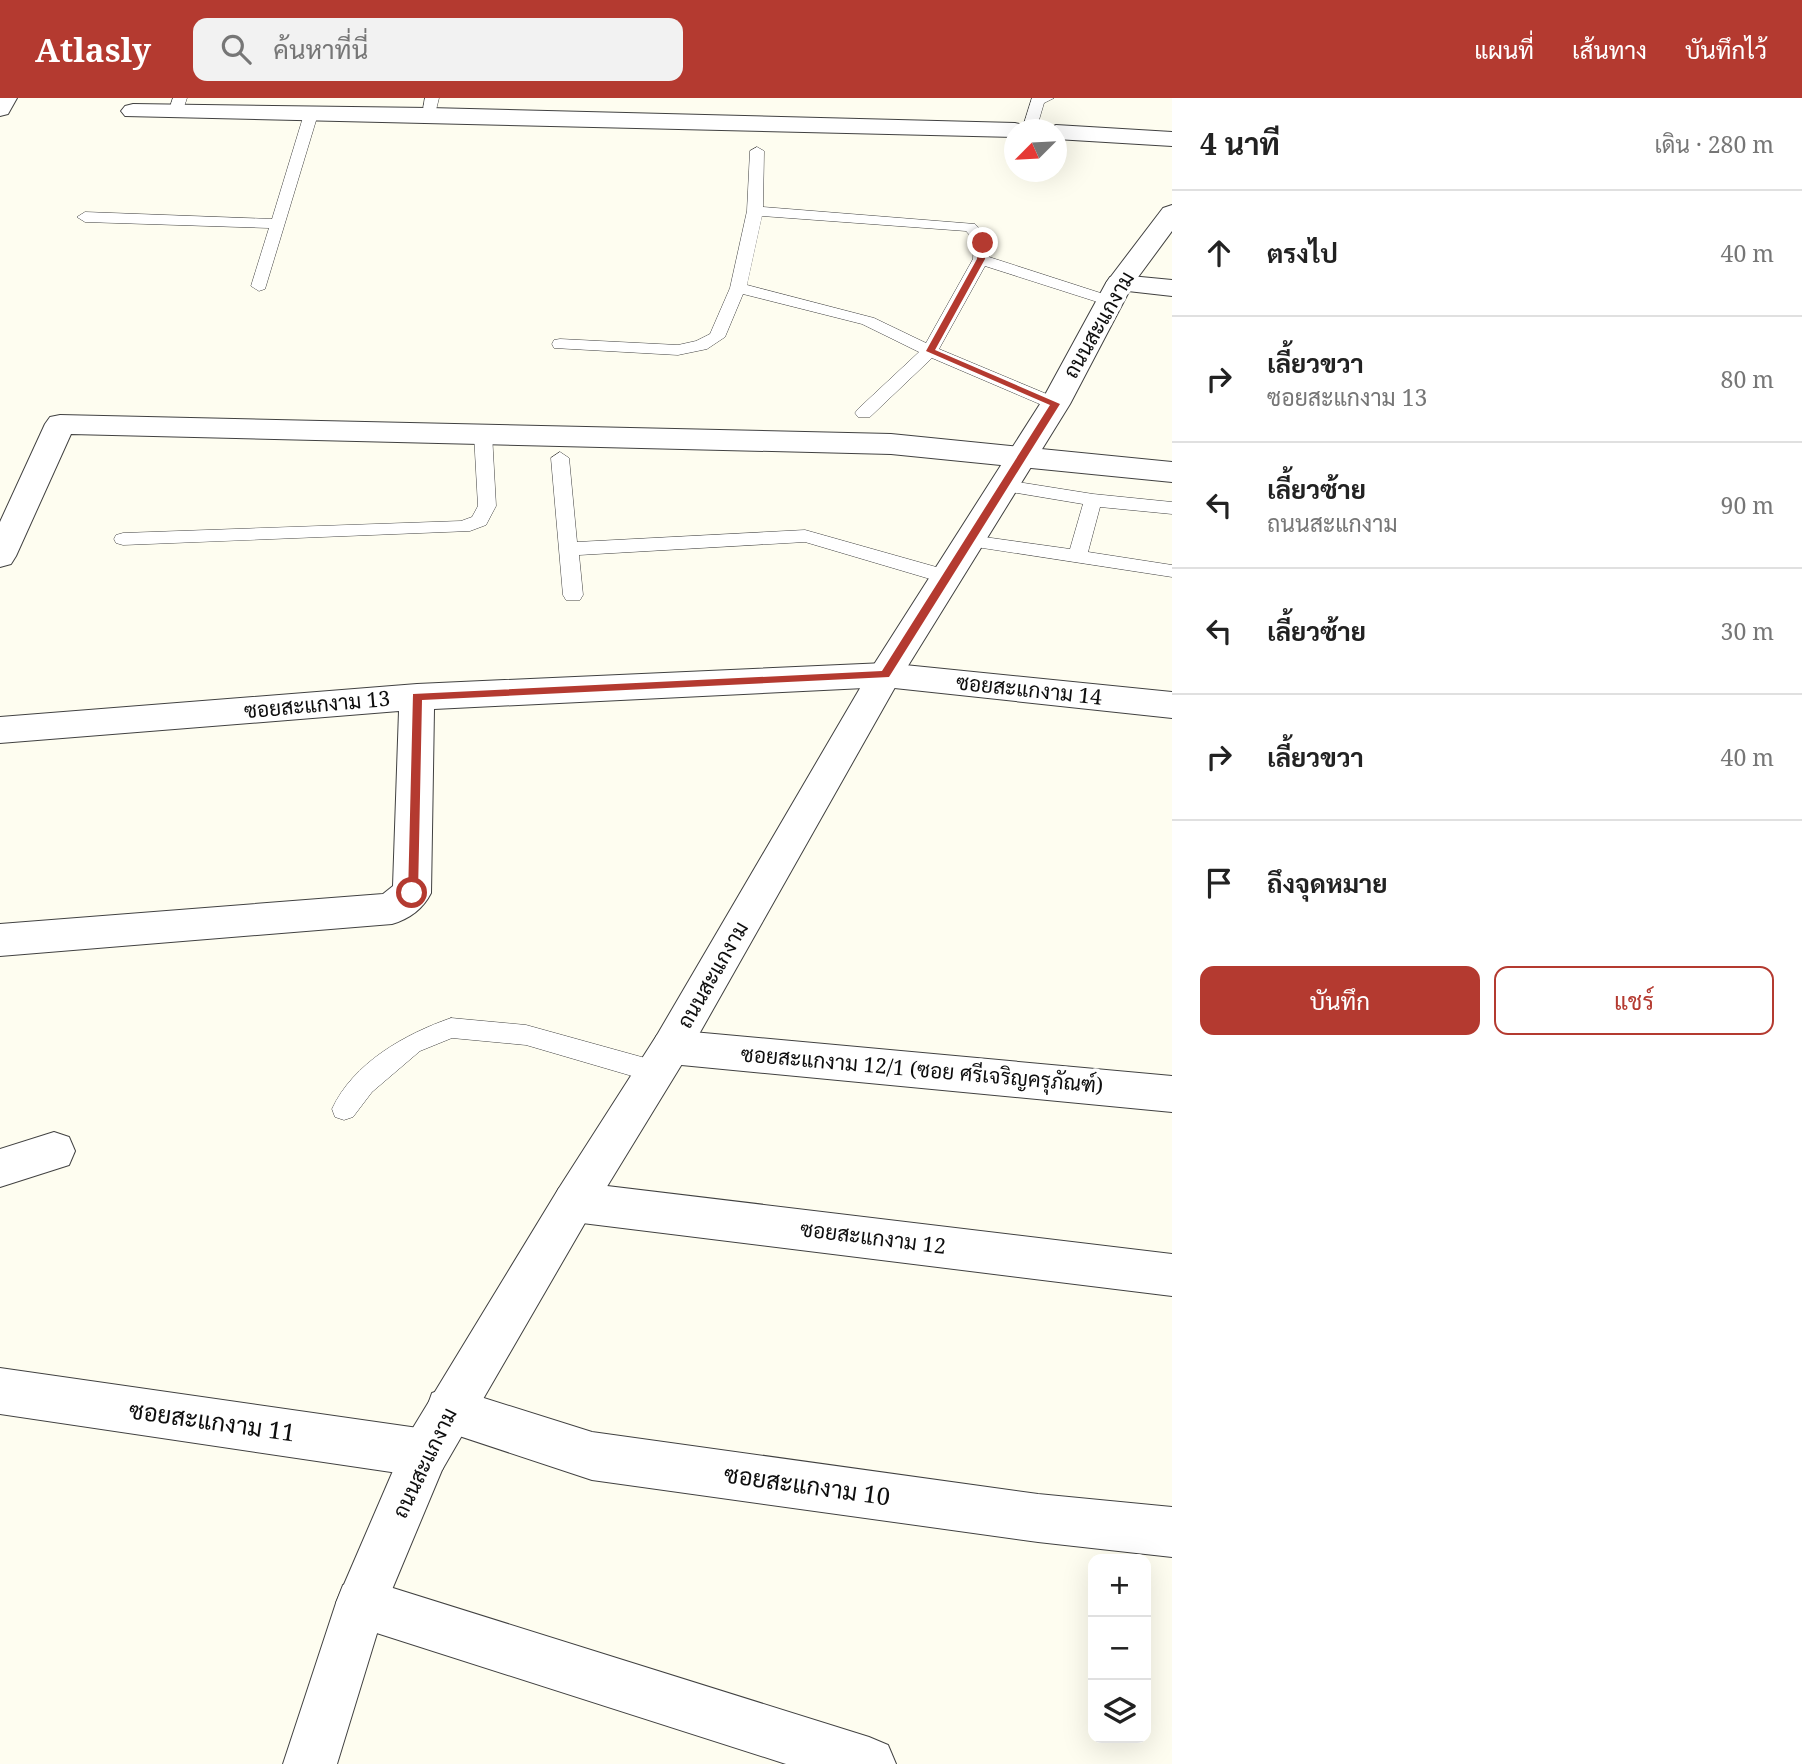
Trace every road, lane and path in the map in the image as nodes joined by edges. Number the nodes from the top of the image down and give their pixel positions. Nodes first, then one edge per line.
1 (5, 98) edge
2 (1047, 98) edge
3 (178, 105) edge
4 (430, 106) edge
5 (0, 109) edge
6 (132, 111) dead end
7 (311, 114) junction
8 (1032, 119) edge
9 (1004, 130) edge
10 (1067, 133) edge
11 (1172, 139) edge
12 (757, 151) dead end
13 (755, 211) junction
14 (1172, 213) edge
15 (85, 217) dead end
16 (278, 224) junction
17 (981, 259) junction
18 (259, 286) dead end
19 (738, 288) junction
20 (1172, 288) edge
21 (1115, 292) junction
22 (560, 344) dead end
23 (930, 351) junction
24 (1055, 404) junction
25 (864, 413) dead end
26 (483, 434) junction
27 (560, 458) dead end
28 (1014, 472) junction
29 (1172, 472) edge
30 (1093, 500) junction
31 (1172, 508) edge
32 (123, 539) dead end
33 (970, 541) junction
34 (568, 549) junction
35 (0, 556) edge
36 (1077, 557) junction
37 (1172, 571) edge
38 (947, 577) junction
39 (573, 595) dead end
40 (885, 675) junction
41 (417, 697) junction
42 (1172, 705) edge
43 (0, 730) edge
44 (0, 940) edge
45 (664, 1060) junction
46 (1172, 1094) edge
47 (344, 1109) dead end
48 (54, 1151) dead end
49 (0, 1168) edge
50 (574, 1202) junction
51 (1172, 1275) edge
52 (0, 1391) edge
53 (449, 1410) junction
54 (425, 1453) junction
55 (1172, 1532) edge
56 (361, 1603) junction
57 (310, 1764) edge
58 (869, 1764) edge

1 - 5 street
2 - 8 lane
3 - 6 street
3 - 7 street
4 - 7 street
4 - 9 street
7 - 16 lane
10 - 11 street
12 - 13 lane
13 - 17 lane
13 - 19 lane
14 - 21 street, ถนนสะแกงาม
15 - 16 lane
16 - 18 lane
17 - 21 lane
17 - 23 lane
19 - 22 lane
19 - 23 lane
20 - 21 street
21 - 24 street, ถนนสะแกงาม
23 - 24 lane
23 - 25 lane
24 - 28 street, ถนนสะแกงาม
26 - 28 street
26 - 32 lane
26 - 35 street
27 - 34 lane
28 - 29 street
28 - 30 lane
28 - 33 street, ถนนสะแกงาม
30 - 31 lane
30 - 36 lane
33 - 36 lane
33 - 38 street, ถนนสะแกงาม
34 - 38 lane
34 - 39 lane
36 - 37 lane
38 - 40 street, ถนนสะแกงาม
40 - 41 street, ซอยสะแกงาม 13
40 - 42 street, ซอยสะแกงาม 14
40 - 45 street, ถนนสะแกงาม
41 - 43 street, ซอยสะแกงาม 13
41 - 44 street
45 - 46 street, ซอยสะแกงาม 12/1 (ซอย ศรีเจริญครุภัณฑ์)
45 - 47 lane
45 - 50 street, ถนนสะแกงาม
48 - 49 street
50 - 51 street, ซอยสะแกงาม 12
50 - 53 street, ถนนสะแกงาม
52 - 54 street, ซอยสะแกงาม 11
53 - 54 street, ถนนสะแกงาม
53 - 55 street, ซอยสะแกงาม 10
54 - 56 street, ถนนสะแกงาม
56 - 57 street, ถนนสะแกงาม
56 - 58 street

